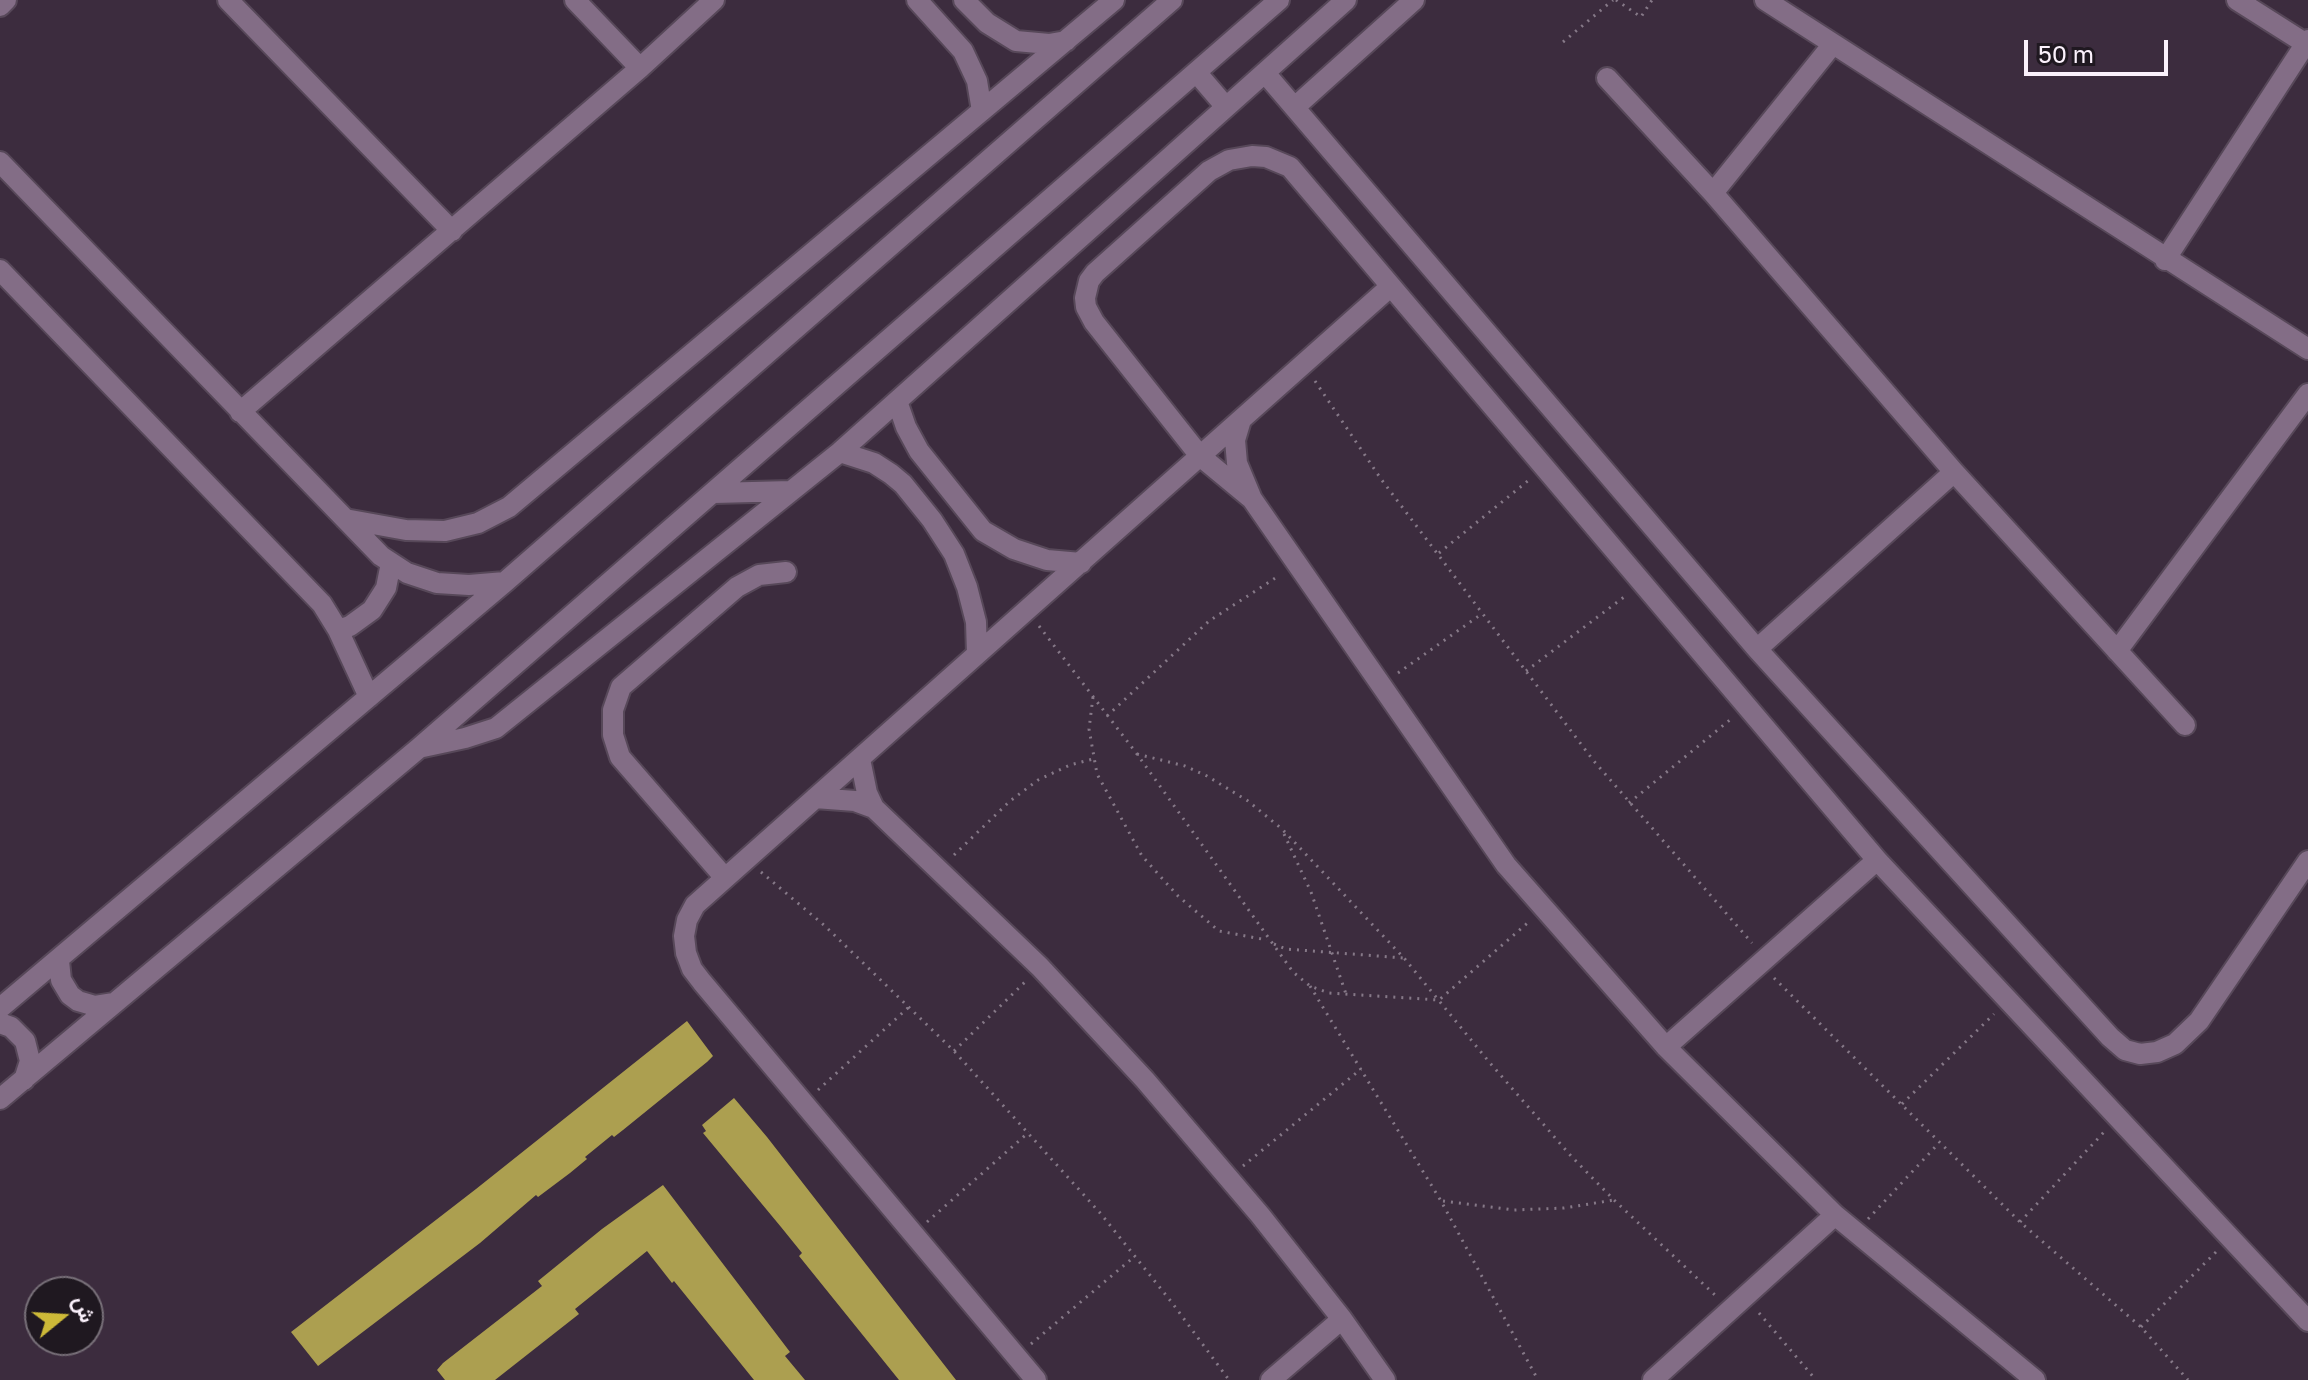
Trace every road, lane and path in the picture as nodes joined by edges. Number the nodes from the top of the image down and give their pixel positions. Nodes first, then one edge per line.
1 (6, 0) edge
2 (228, 0) edge
3 (575, 0) edge
4 (714, 0) edge
5 (917, 0) edge
6 (964, 0) edge
7 (1114, 0) edge
8 (1172, 0) edge
9 (1279, 0) edge
10 (1346, 0) edge
11 (1414, 0) edge
12 (1615, 0) edge
13 (1652, 0) edge
14 (1765, 0) edge
15 (2237, 0) edge
16 (0, 6) edge
17 (1066, 41) junction
18 (1563, 42) dead end
19 (2307, 43) edge
20 (1833, 44) junction
21 (640, 68) junction
22 (1196, 72) junction
23 (1265, 73) junction
24 (1607, 78) dead end
25 (1226, 107) junction
26 (1295, 107) junction
27 (982, 111) junction
28 (0, 162) edge
29 (1713, 193) junction
30 (452, 231) junction
31 (2165, 260) junction
32 (0, 270) edge
33 (1390, 287) junction
34 (2308, 349) edge
35 (1304, 365) junction
36 (2308, 394) edge
37 (897, 401) junction
38 (240, 412) junction
39 (1241, 420) junction
40 (919, 451) junction
41 (840, 452) junction
42 (1200, 456) junction
43 (1543, 468) junction
44 (1954, 472) junction
45 (891, 474) junction
46 (791, 491) junction
47 (714, 493) junction
48 (1252, 499) junction
49 (345, 519) junction
50 (983, 531) junction
51 (1439, 553) junction
52 (954, 554) junction
53 (391, 563) junction
54 (1081, 563) junction
55 (1297, 564) junction
56 (786, 572) dead end
57 (505, 582) junction
58 (1642, 584) junction
59 (1027, 610) junction
60 (1483, 613) junction
61 (338, 630) junction
62 (1757, 649) junction
63 (2117, 651) junction
64 (977, 654) junction
65 (1526, 671) junction
66 (1380, 685) junction
67 (369, 697) junction
68 (1093, 697) junction
69 (1746, 707) junction
70 (1107, 716) junction
71 (2185, 725) dead end
72 (419, 748) junction
73 (1137, 754) junction
74 (860, 759) junction
75 (1093, 759) junction
76 (815, 798) junction
77 (1629, 803) junction
78 (874, 808) junction
79 (1282, 829) junction
80 (746, 860) junction
81 (1877, 860) junction
82 (2308, 861) edge
83 (938, 870) junction
84 (725, 878) junction
85 (1543, 909) junction
86 (1270, 941) junction
87 (1332, 951) junction
88 (1404, 958) junction
89 (59, 961) junction
90 (1763, 962) junction
91 (1040, 967) junction
92 (1310, 986) junction
93 (1346, 994) junction
94 (1439, 1000) junction
95 (2008, 1000) junction
96 (114, 1003) junction
97 (910, 1006) junction
98 (0, 1008) edge
99 (0, 1023) edge
100 (1666, 1047) junction
101 (954, 1051) junction
102 (1361, 1069) junction
103 (24, 1080) junction
104 (0, 1099) edge
105 (803, 1104) junction
106 (1901, 1105) junction
107 (2117, 1117) junction
108 (1029, 1132) junction
109 (1939, 1143) junction
110 (1228, 1178) junction
111 (1614, 1200) junction
112 (1441, 1201) junction
113 (1835, 1215) junction
114 (2020, 1222) junction
115 (1856, 1233) junction
116 (914, 1234) junction
117 (2230, 1238) junction
118 (1135, 1256) junction
119 (1738, 1303) junction
120 (1342, 1319) junction
121 (2308, 1321) edge
122 (2141, 1327) junction
123 (1017, 1357) junction
124 (1036, 1380) edge
125 (1229, 1380) edge
126 (1271, 1380) edge
127 (1385, 1380) edge
128 (1538, 1380) edge
129 (1653, 1380) edge
130 (1816, 1380) edge
131 (2035, 1380) edge
132 (2188, 1380) edge

1 - 16 street
2 - 30 street
3 - 21 street
4 - 21 street
5 - 27 street
6 - 17 street
7 - 17 street
8 - 57 street
9 - 22 street
10 - 23 street
11 - 26 street
12 - 13 path
12 - 18 path
14 - 20 street
15 - 19 street
17 - 27 street
19 - 31 street
20 - 29 street
20 - 31 street
21 - 30 street
22 - 25 street
22 - 47 street
23 - 25 street
23 - 26 street
24 - 29 street
25 - 37 street
26 - 62 street
27 - 49 street
28 - 38 street
29 - 44 street
30 - 38 street
31 - 34 street
32 - 61 street
33 - 35 street
33 - 42 street
33 - 43 street
35 - 39 street
35 - 51 path
36 - 63 street
37 - 40 street
37 - 41 street
38 - 49 street
39 - 42 street
39 - 48 street
40 - 45 street
40 - 50 street
41 - 45 street
41 - 46 street
42 - 48 street
42 - 54 street
43 - 51 path
43 - 58 street
44 - 62 street
44 - 63 street
45 - 52 street
46 - 47 street
46 - 72 street
47 - 72 street
48 - 55 street
49 - 53 street
50 - 52 street
50 - 54 street
51 - 60 path
52 - 64 street
53 - 57 street
53 - 61 street
54 - 59 street
55 - 66 street
55 - 70 path
56 - 84 street
57 - 67 street
58 - 65 path
58 - 69 street
59 - 64 street
59 - 68 path
60 - 65 path
60 - 66 path
61 - 67 street
62 - 82 street
63 - 71 street
64 - 74 street
65 - 77 path
66 - 85 street
67 - 89 street
68 - 70 path
68 - 75 path
69 - 77 path
69 - 81 street
70 - 73 path
72 - 96 street
73 - 79 path
73 - 86 path
74 - 76 street
74 - 78 street
75 - 83 path
75 - 86 path
76 - 78 street
76 - 80 street
77 - 90 path
78 - 83 street
79 - 87 path
79 - 88 path
80 - 84 street
80 - 97 path
81 - 90 street
81 - 95 street
83 - 91 street
84 - 105 street
85 - 94 path
85 - 100 street
86 - 87 path
86 - 92 path
87 - 88 path
87 - 93 path
88 - 94 path
89 - 96 street
89 - 98 street
90 - 100 street
90 - 106 path
91 - 101 path
91 - 110 street
92 - 93 path
92 - 102 path
93 - 94 path
94 - 111 path
95 - 106 path
95 - 107 street
96 - 103 street
97 - 101 path
97 - 105 path
99 - 103 street
100 - 113 street
101 - 108 path
102 - 110 path
102 - 112 path
103 - 104 street
105 - 116 street
106 - 109 path
107 - 114 path
107 - 117 street
108 - 116 path
108 - 118 path
109 - 114 path
109 - 115 path
110 - 120 street
111 - 112 path
111 - 119 path
112 - 128 path
113 - 115 street
113 - 119 street
114 - 122 path
115 - 131 street
116 - 123 street
117 - 121 street
117 - 122 path
118 - 123 path
118 - 125 path
119 - 129 street
119 - 130 path
120 - 126 street
120 - 127 street
122 - 132 path
123 - 124 street

